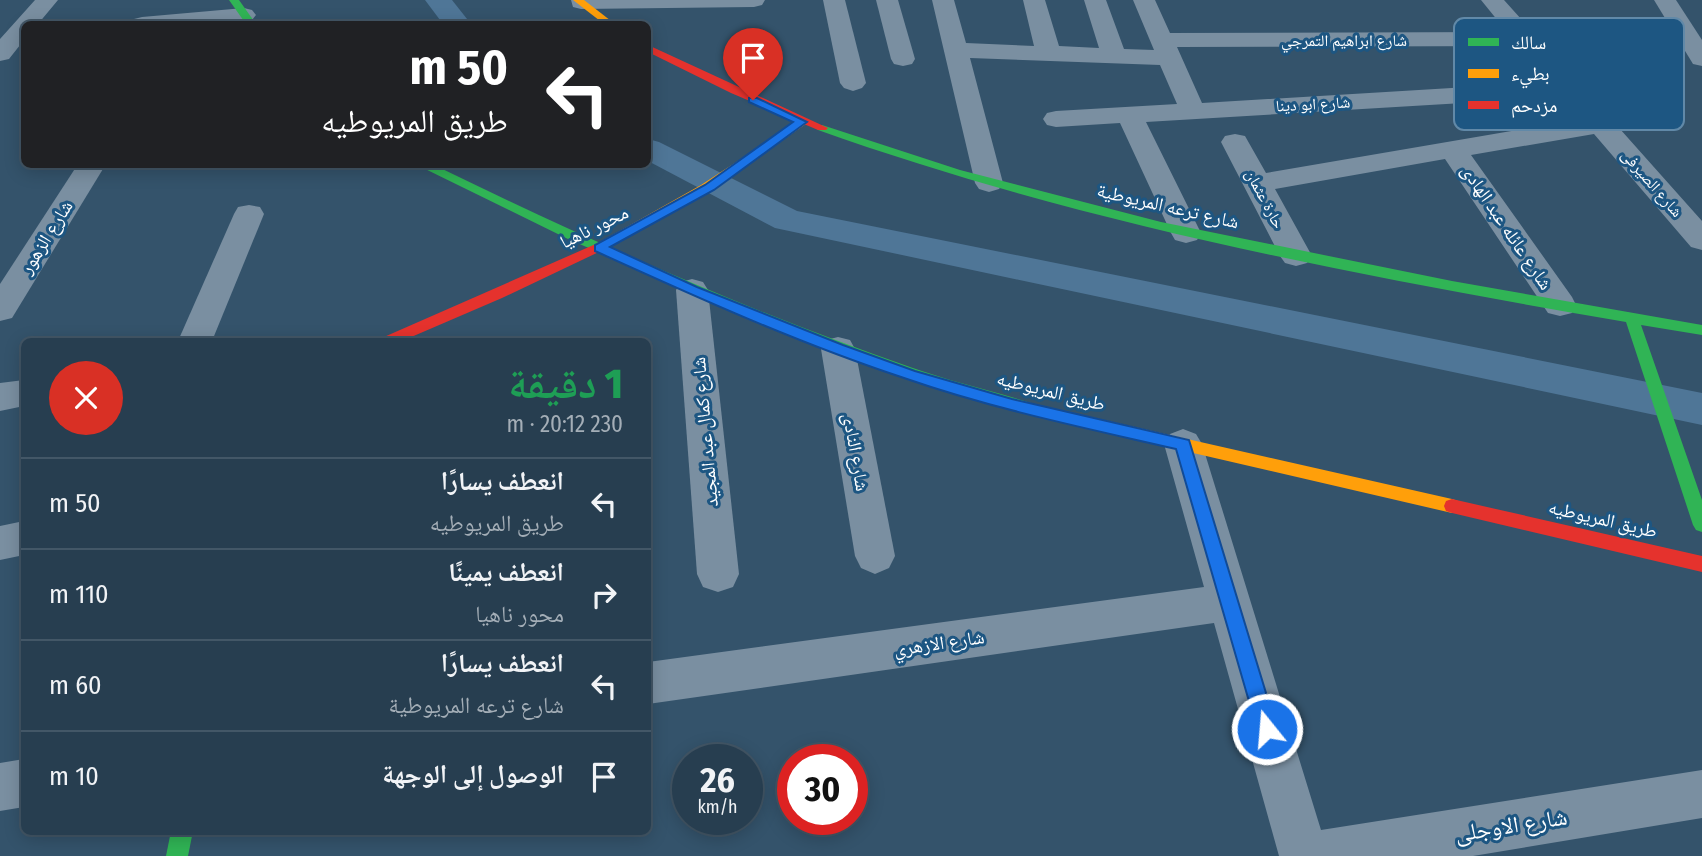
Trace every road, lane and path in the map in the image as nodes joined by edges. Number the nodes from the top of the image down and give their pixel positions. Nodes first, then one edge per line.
1 (47, 0) edge
2 (754, 0) edge
3 (834, 0) edge
4 (887, 0) edge
5 (943, 0) edge
6 (1034, 0) edge
7 (1095, 0) edge
8 (1144, 0) edge
9 (1492, 0) edge
10 (1665, 0) edge
11 (580, 1) edge
12 (660, 1) edge
13 (243, 13) edge
14 (1508, 18) edge
15 (1676, 18) edge
16 (28, 21) edge
17 (194, 21) edge
18 (606, 21) edge
19 (1684, 30) edge
20 (1454, 41) edge
21 (1166, 49) junction
22 (651, 50) edge
23 (956, 50) junction
24 (1049, 54) junction
25 (1114, 56) junction
26 (903, 59) dead end
27 (1702, 59) edge
28 (853, 83) dead end
29 (1454, 96) edge
30 (1194, 111) junction
31 (1129, 115) junction
32 (1056, 119) dead end
33 (802, 122) junction
34 (1572, 130) edge
35 (1605, 130) edge
36 (1235, 142) dead end
37 (1454, 150) junction
38 (89, 168) edge
39 (429, 168) edge
40 (989, 183) junction
41 (1257, 183) junction
42 (249, 214) dead end
43 (1186, 233) junction
44 (1702, 240) edge
45 (599, 248) junction
46 (1296, 256) junction
47 (692, 290) junction
48 (1560, 305) junction
49 (0, 310) edge
50 (1632, 318) junction
51 (1702, 330) edge
52 (196, 338) edge
53 (396, 338) edge
54 (838, 349) junction
55 (21, 394) edge
56 (0, 397) edge
57 (1183, 444) junction
58 (1700, 519) edge
59 (21, 538) edge
60 (0, 542) edge
61 (875, 556) dead end
62 (1702, 564) edge
63 (718, 574) dead end
64 (1230, 602) junction
65 (651, 683) edge
66 (21, 784) edge
67 (0, 787) edge
68 (1702, 794) edge
69 (181, 835) edge
70 (177, 856) edge
71 (1304, 856) edge
72 (1319, 856) edge

1 - 16 street
2 - 12 street
3 - 28 street
4 - 26 street
5 - 23 street
6 - 24 street
7 - 25 street
8 - 21 street
9 - 14 street, شارع الصيرفى
10 - 15 street
11 - 12 street
11 - 18 main road
13 - 17 street
19 - 27 street
20 - 21 street, شارع ابراهيم التمرجي
21 - 25 street, شارع ابراهيم التمرجي
21 - 30 street
22 - 33 main road, شارع ترعه المريوطية
23 - 24 street, شارع ابراهيم التمرجي
23 - 40 street
24 - 25 street, شارع ابراهيم التمرجي
29 - 30 street, شارع ابو دينا
30 - 31 street, شارع ابو دينا
31 - 32 street, شارع ابو دينا
31 - 43 street
33 - 40 main road, شارع ترعه المريوطية
33 - 45 main road, محور ناهيا
34 - 37 street
35 - 44 street, شارع الصيرفى
36 - 41 street, حارة عثمان
37 - 41 street
37 - 48 street, شارع عائله عبد الهادى
38 - 49 street, شارع الزهور
39 - 45 main road, طريق المريوطيه
40 - 43 main road, شارع ترعه المريوطية
41 - 46 street, حارة عثمان
42 - 52 street
43 - 46 main road, شارع ترعه المريوطية
45 - 47 main road, طريق المريوطيه
45 - 53 main road, محور ناهيا
46 - 48 main road, شارع ترعه المريوطية
47 - 54 main road, طريق المريوطيه
47 - 63 street, شارع كمال عبد المجيد
48 - 50 main road, شارع ترعه المريوطية
50 - 51 main road, شارع ترعه المريوطية
50 - 58 main road
54 - 57 main road, طريق المريوطيه
54 - 61 street, شارع النادى
55 - 56 street
57 - 62 main road, طريق المريوطيه
57 - 64 street
59 - 60 street
64 - 65 street, شارع الازهري
64 - 71 street
66 - 67 street
68 - 72 street, شارع الاوجلى
69 - 70 main road

